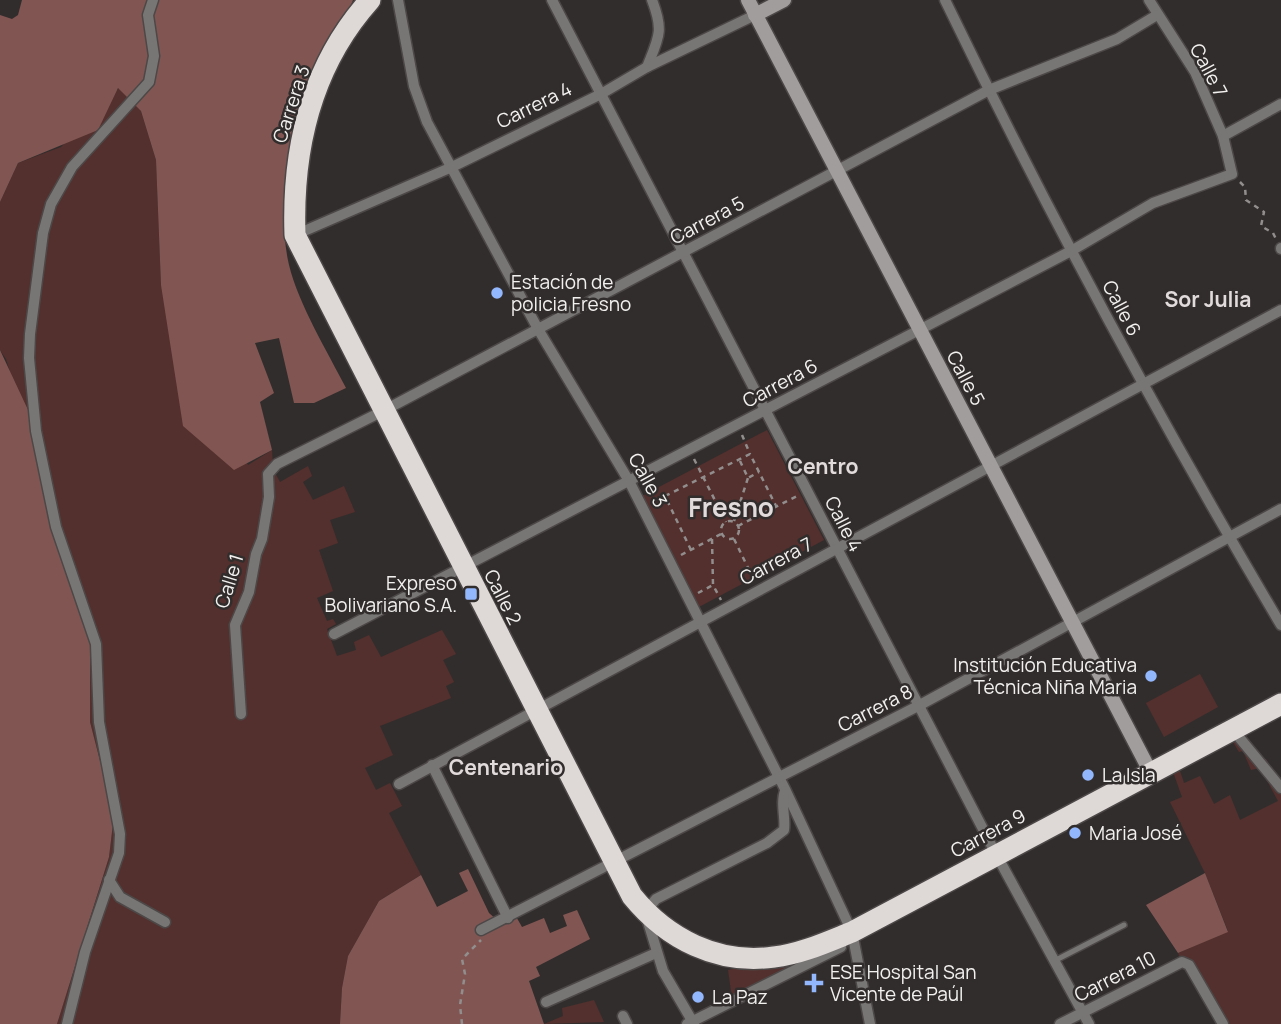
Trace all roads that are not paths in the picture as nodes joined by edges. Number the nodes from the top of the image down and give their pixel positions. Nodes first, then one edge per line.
1 (153, 0) edge
2 (370, 0) edge
3 (398, 0) edge
4 (552, 0) edge
5 (652, 0) edge
6 (747, 0) edge
7 (785, 0) edge
8 (945, 0) edge
9 (1149, 0) edge
10 (755, 15) junction
11 (1157, 15) junction
12 (647, 67) junction
13 (989, 90) junction
14 (601, 94) junction
15 (1281, 104) edge
16 (1223, 136) junction
17 (452, 167) junction
18 (837, 171) junction
19 (1232, 174) joint
20 (295, 235) junction
21 (1071, 251) junction
22 (683, 253) junction
23 (1281, 310) edge
24 (538, 329) junction
25 (920, 330) junction
26 (1143, 384) junction
27 (765, 410) junction
28 (383, 411) junction
29 (277, 464) joint
30 (991, 466) junction
31 (629, 481) junction
32 (1281, 509) edge
33 (1230, 538) junction
34 (837, 548) junction
35 (463, 568) junction
36 (1280, 620) edge
37 (699, 622) junction
38 (1072, 622) junction
39 (334, 634) dead end
40 (1281, 704) edge
41 (918, 706) junction
42 (536, 710) junction
43 (241, 714) dead end
44 (1233, 730) junction
45 (432, 765) junction
46 (1151, 773) junction
47 (778, 776) junction
48 (399, 784) dead end
49 (1281, 788) edge
50 (786, 791) junction
51 (996, 854) junction
52 (614, 863) junction
53 (109, 880) junction
54 (645, 912) junction
55 (508, 918) junction
56 (165, 922) dead end
57 (1124, 925) dead end
58 (481, 930) road end
59 (852, 937) junction
60 (704, 950) joint
61 (656, 953) junction
62 (1056, 960) junction
63 (546, 1002) dead end
64 (1083, 1011) junction
65 (691, 1023) edge
66 (67, 1024) edge
67 (870, 1024) edge
68 (1060, 1024) edge
69 (1089, 1024) edge
70 (1223, 1024) edge

1 - 53 street
2 - 20 highway, Carrera 3
3 - 17 street, Calle 3
4 - 14 street, Calle 4
5 - 12 street
6 - 10 street, Calle 5
7 - 10 street, Carrera 4
8 - 13 street, Calle 6
9 - 11 street, Calle 7
10 - 12 street, Carrera 4
10 - 18 street, Calle 5
11 - 13 street, Carrera 5
11 - 16 street, Calle 7
12 - 14 street, Carrera 4
13 - 18 street, Carrera 5
13 - 21 street, Calle 6
14 - 17 street, Carrera 4
14 - 22 street, Calle 4
15 - 16 street
16 - 19 street, Calle 7
17 - 20 street, Carrera 4
17 - 24 street, Calle 3
18 - 22 street, Carrera 5
18 - 25 street, Calle 5
19 - 21 street, Carrera 6
20 - 28 highway, Calle 2
21 - 25 street, Carrera 6
21 - 26 street, Calle 6
22 - 24 street, Carrera 5
22 - 27 street, Calle 4
23 - 26 street, Carrera 7
24 - 28 street, Carrera 5
24 - 31 street, Calle 3
25 - 27 street, Carrera 6
25 - 30 street, Calle 5
26 - 30 street, Carrera 7
26 - 33 street, Calle 6
27 - 31 street, Carrera 6
27 - 34 street, Calle 4
28 - 29 street, Carrera 5
28 - 35 highway, Calle 2
29 - 43 street, Calle 1
30 - 34 street, Carrera 7
30 - 38 street, Calle 5
31 - 35 street, Carrera 6
31 - 37 street, Calle 3
32 - 33 street, Carrera 8
33 - 36 street, Calle 6
33 - 38 street, Carrera 8
34 - 37 street, Carrera 7
34 - 41 street, Calle 4
35 - 39 street, Carrera 6
35 - 42 highway, Calle 2
37 - 42 street, Carrera 7
37 - 47 street, Calle 3
38 - 41 street, Carrera 8
38 - 46 street, Calle 5
40 - 44 highway, Carrera 9
41 - 47 street, Carrera 8
41 - 51 street, Calle 4
42 - 45 street, Carrera 7
42 - 52 highway, Calle 2
44 - 46 highway, Carrera 9
44 - 49 street
45 - 48 street, Carrera 7
45 - 55 street
46 - 51 highway, Carrera 9
47 - 50 street, Calle 3
47 - 52 street, Carrera 8
50 - 54 street
50 - 59 street, Calle 3
51 - 59 highway, Carrera 9
51 - 62 street, Calle 4
52 - 54 highway, Calle 2
52 - 55 street, Carrera 8
53 - 56 street
53 - 66 street
54 - 60 highway, Calle 2
54 - 61 street
55 - 58 street, Carrera 8
57 - 62 lane
59 - 60 highway, Carrera 9
59 - 65 street
59 - 67 street, Calle 3
61 - 63 street
61 - 65 street
62 - 64 street, Calle 4
64 - 68 street, Carrera 10
64 - 69 street, Calle 4
64 - 70 street, Carrera 10

